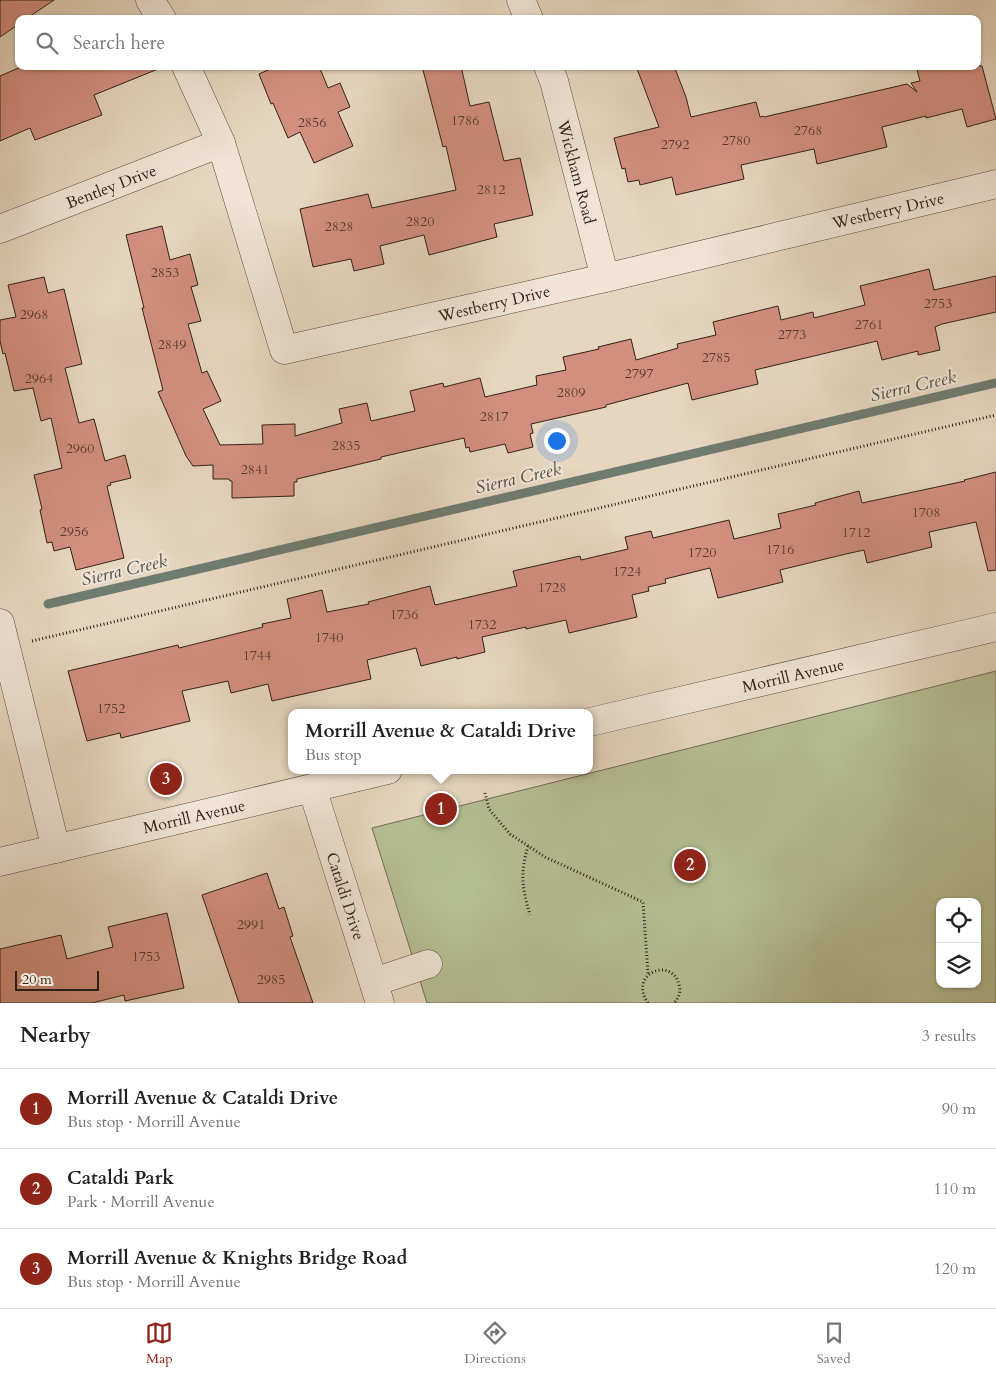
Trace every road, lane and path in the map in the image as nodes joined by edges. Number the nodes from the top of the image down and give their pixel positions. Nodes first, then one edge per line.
1 (150, 0) edge
2 (521, 0) edge
3 (159, 15) edge
4 (527, 15) edge
5 (188, 70) edge
6 (550, 70) edge
7 (221, 143) junction
8 (996, 184) edge
9 (0, 229) edge
10 (605, 278) junction
11 (996, 414) edge
12 (996, 627) edge
13 (3, 635) edge
14 (593, 721) edge
15 (371, 774) edge
16 (312, 788) junction
17 (485, 793) dead end
18 (528, 846) junction
19 (56, 849) junction
20 (0, 862) edge
21 (530, 915) dead end
22 (428, 964) dead end
23 (648, 974) junction
24 (377, 993) edge
25 (648, 1003) edge
26 (674, 1003) edge

1 - 3 street
2 - 4 street
5 - 7 street, Westberry Drive
6 - 10 street, Wickham Road
7 - 9 street, Bentley Drive
7 - 10 street, Westberry Drive
8 - 10 street, Westberry Drive
11 - 13 path
12 - 14 street, Morrill Avenue
13 - 19 street
15 - 16 street, Morrill Avenue
16 - 19 street, Morrill Avenue
16 - 24 street, Cataldi Drive
17 - 18 path
18 - 21 path
18 - 23 path
19 - 20 street, Morrill Avenue
22 - 24 street
23 - 25 path
23 - 26 path

